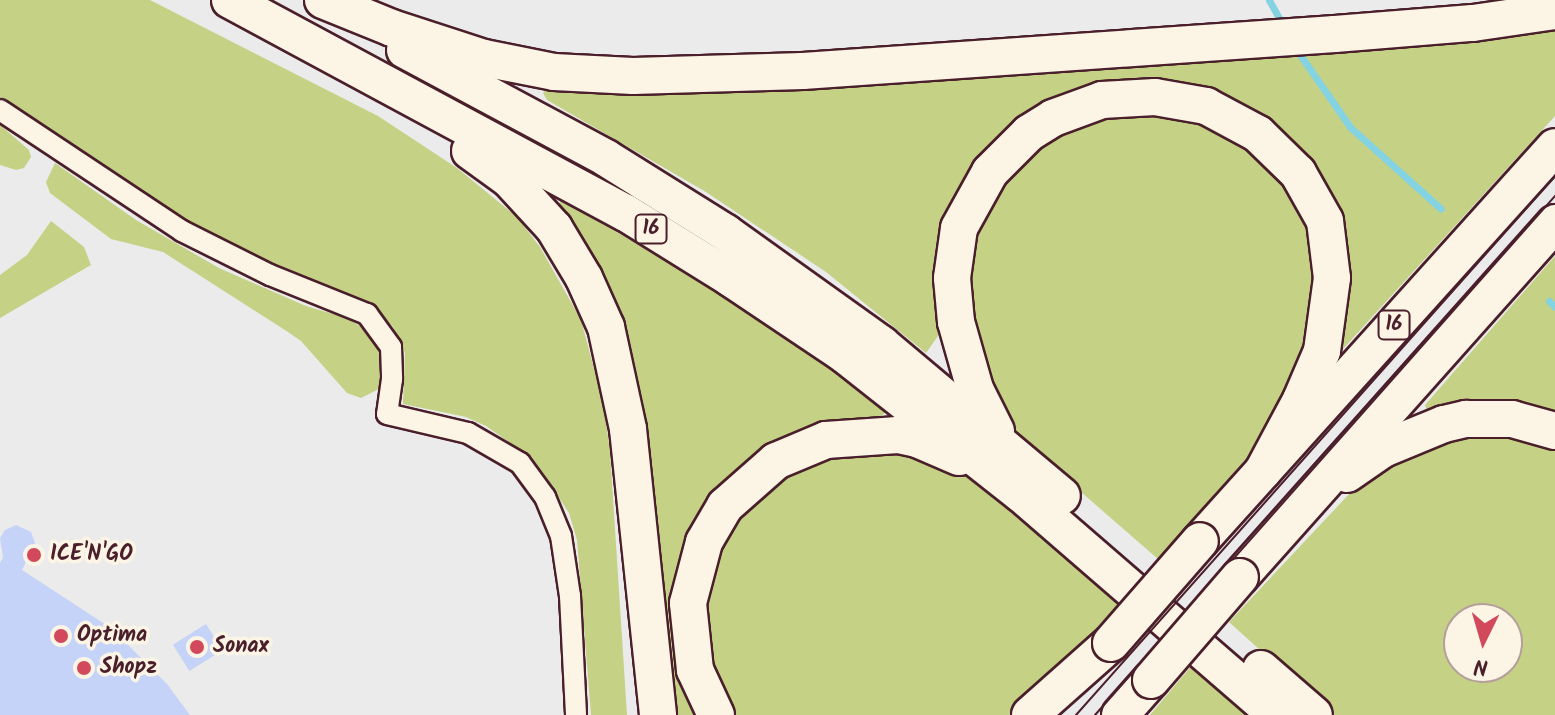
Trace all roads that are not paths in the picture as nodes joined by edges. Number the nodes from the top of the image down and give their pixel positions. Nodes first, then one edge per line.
1 (311, 0) edge
2 (323, 0) edge
3 (242, 6) edge
4 (1555, 11) edge
5 (0, 110) edge
6 (1555, 147) edge
7 (1555, 223) edge
8 (1555, 431) edge
9 (1263, 471) junction
10 (1028, 483) junction
11 (1303, 505) junction
12 (1111, 643) junction
13 (1151, 680) junction
14 (576, 715) edge
15 (658, 715) edge
16 (716, 715) edge
17 (1030, 715) edge
18 (1048, 715) edge
19 (1120, 715) edge
20 (1126, 715) edge
21 (1276, 715) edge
22 (1314, 715) edge

1 - 10 highway, 16
2 - 4 highway
3 - 10 highway, 16
3 - 15 highway
5 - 14 street
6 - 9 highway, 16
7 - 11 highway, 16
8 - 11 highway
9 - 10 highway
9 - 12 highway, 16, bridge
10 - 16 highway
10 - 21 highway, 16
10 - 22 highway, 16
11 - 13 highway, 16, bridge
12 - 17 highway
12 - 18 highway, 16
13 - 19 highway, 16
13 - 20 highway

